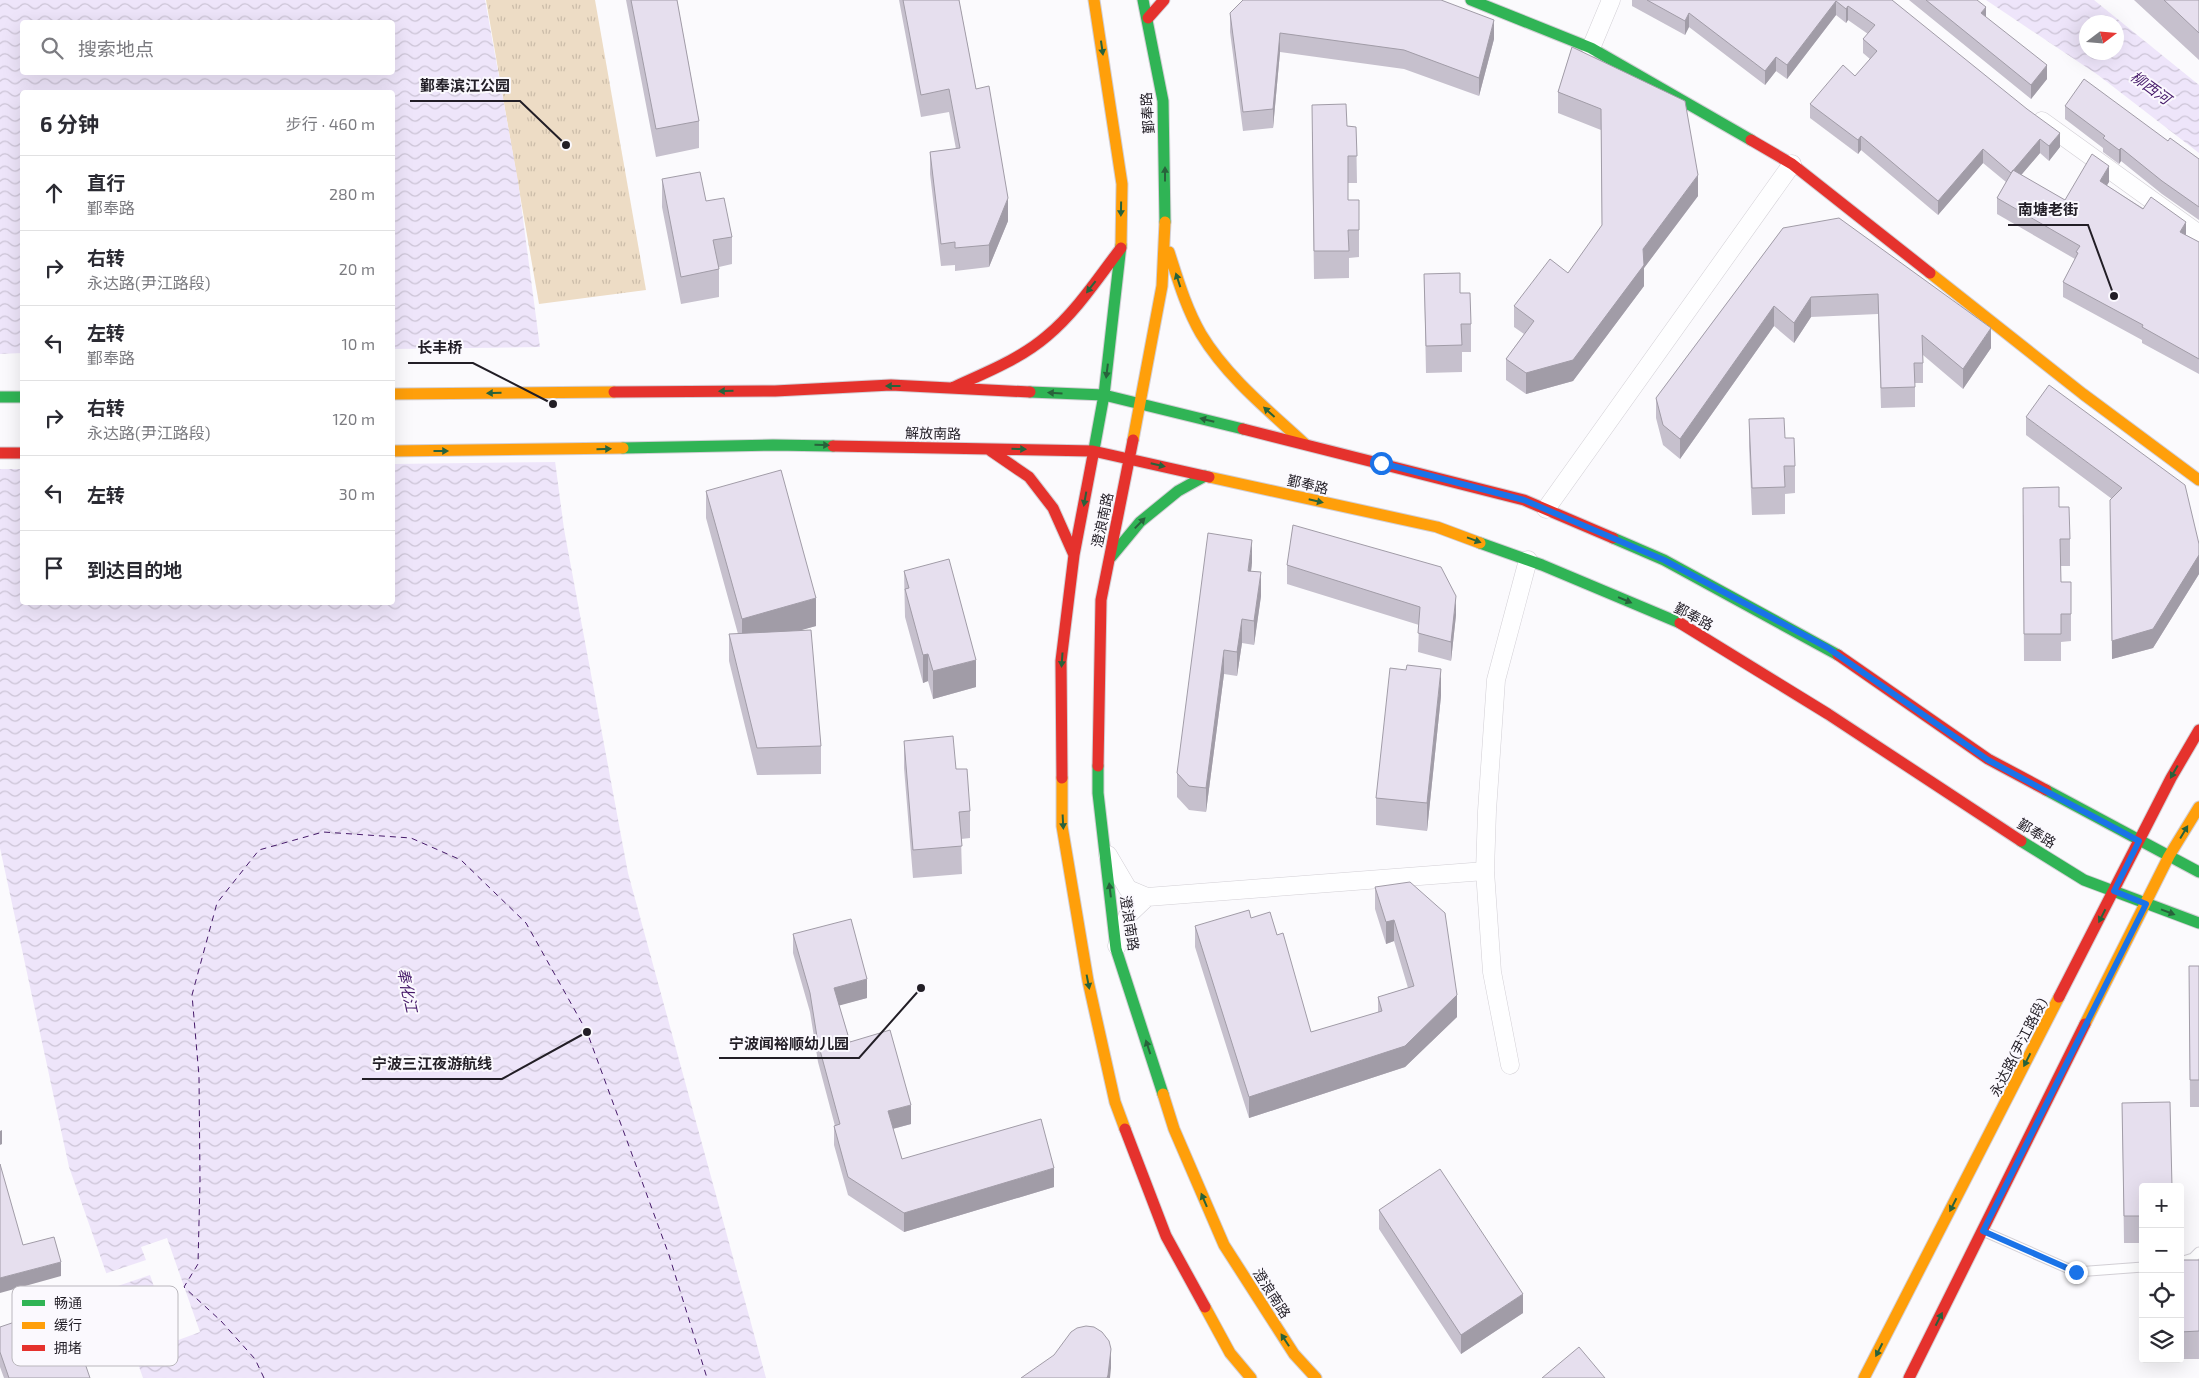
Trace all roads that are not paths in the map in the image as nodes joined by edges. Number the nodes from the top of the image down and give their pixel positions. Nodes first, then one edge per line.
1 (1094, 0) edge
2 (1143, 0) edge
3 (1164, 0) edge
4 (1471, 0) edge
5 (1611, 0) edge
6 (1148, 18) junction
7 (1591, 48) junction
8 (2027, 110) edge
9 (1792, 164) junction
10 (2199, 234) edge
11 (1165, 240) junction
12 (1121, 248) junction
13 (952, 388) junction
14 (395, 394) edge
15 (1104, 395) junction
16 (0, 397) edge
17 (20, 397) edge
18 (1140, 404) junction
19 (1305, 444) junction
20 (988, 449) junction
21 (395, 451) edge
22 (1093, 451) junction
23 (0, 453) edge
24 (20, 453) edge
25 (1130, 459) junction
26 (1205, 476) junction
27 (2199, 480) edge
28 (1546, 510) junction
29 (1074, 555) junction
30 (1528, 560) junction
31 (1109, 561) junction
32 (2199, 730) edge
33 (2199, 807) edge
34 (2139, 841) junction
35 (1105, 850) junction
36 (2169, 856) junction
37 (1486, 871) junction
38 (2199, 872) edge
39 (2114, 891) junction
40 (1147, 897) junction
41 (2146, 904) junction
42 (2195, 922) edge
43 (1116, 949) junction
44 (1510, 1064) dead end
45 (1983, 1231) junction
46 (2199, 1252) edge
47 (2184, 1261) edge
48 (2139, 1267) edge
49 (1251, 1378) edge
50 (1316, 1378) edge
51 (1864, 1378) edge
52 (1909, 1378) edge

1 -> 12 main road
2 - 6 main road, 鄞奉路
3 - 6 main road
4 - 7 main road
5 - 7 street
11 -> 6 main road, 鄞奉路
7 - 9 main road
8 - 10 street
9 - 27 main road
9 - 28 street
11 - 18 main road, 鄞奉路
19 -> 11 main road
12 -> 13 main road
12 -> 15 main road
13 -> 14 main road
15 -> 13 main road
15 - 18 main road
15 - 22 main road
16 - 17 main road
19 -> 18 main road
18 - 25 main road, 鄞奉路
19 - 28 main road
21 -> 20 main road, 解放南路
20 -> 22 main road, 解放南路
20 - 29 main road
22 - 25 main road, 鄞奉路
22 -> 29 main road, 澄浪南路
23 - 24 main road
25 -> 26 main road, 鄞奉路
25 - 31 main road, 澄浪南路
26 -> 30 main road, 鄞奉路
31 -> 26 main road
28 - 34 main road
29 -> 49 main road, 澄浪南路
30 - 37 street
30 -> 39 main road, 鄞奉路
31 - 35 main road, 澄浪南路
32 -> 34 main road, 永达路(尹江路段)
36 -> 33 main road
34 - 36 main road
34 - 39 main road, 永达路(尹江路段)
35 - 40 street
43 -> 35 main road, 澄浪南路
36 - 38 main road
36 - 41 main road
37 - 40 street
37 - 44 street
39 - 41 main road, 鄞奉路
39 -> 51 main road, 永达路(尹江路段)
40 - 43 street
41 -> 42 main road, 鄞奉路
41 - 45 main road
50 -> 43 main road, 澄浪南路
45 - 48 lane
52 -> 45 main road
46 - 47 lane

